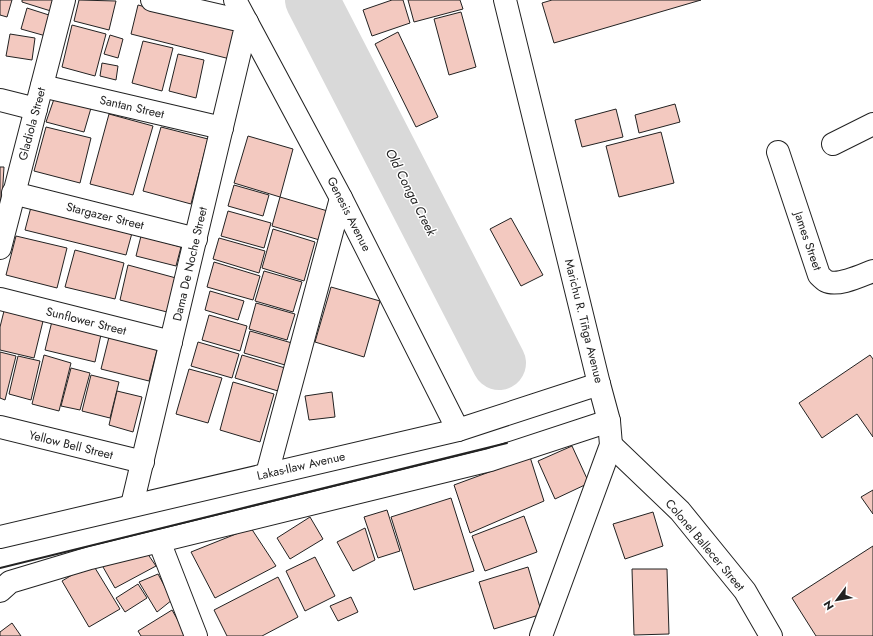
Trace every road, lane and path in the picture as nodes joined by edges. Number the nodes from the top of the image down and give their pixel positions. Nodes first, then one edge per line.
1 (64, 0) edge
2 (152, 0) edge
3 (235, 0) edge
4 (505, 0) edge
5 (247, 22) junction
6 (42, 86) junction
7 (0, 100) edge
8 (36, 109) junction
9 (873, 124) edge
10 (222, 128) junction
11 (833, 144) dead end
12 (778, 152) dead end
13 (13, 193) junction
14 (341, 198) junction
15 (196, 239) junction
16 (0, 248) edge
17 (873, 271) edge
18 (0, 299) edge
19 (171, 342) junction
20 (599, 384) junction
21 (609, 421) junction
22 (0, 427) edge
23 (458, 430) junction
24 (611, 445) junction
25 (143, 462) junction
26 (267, 474) junction
27 (132, 505) junction
28 (0, 537) edge
29 (159, 541) junction
30 (0, 591) edge
31 (196, 636) edge
32 (541, 636) edge
33 (771, 636) edge

1 - 6 street, Gladiola Street
2 - 5 street
3 - 5 street, Genesis Avenue
4 - 20 street, Marichu R. Tiñga Avenue
5 - 10 street, Dama De Noche Street
5 - 14 street, Genesis Avenue
6 - 8 street, Gladiola Street
6 - 10 street, Santan Street
7 - 8 street
8 - 13 street, Gladiola Street
9 - 11 street
10 - 15 street, Dama De Noche Street
12 - 17 street, James Street
13 - 15 street, Stargazer Street
13 - 16 street, Gladiola Street
14 - 23 street, Genesis Avenue
14 - 26 street
15 - 19 street, Dama De Noche Street
18 - 19 street, Sunflower Street
19 - 25 street, Dama De Noche Street
20 - 21 street, Marichu R. Tiñga Avenue
20 - 23 street, Lakas-Ilaw Avenue
21 - 24 street, Marichu R. Tiñga Avenue
21 - 29 street
22 - 25 street, Yellow Bell Street
23 - 26 street, Lakas-Ilaw Avenue
24 - 32 street, Marichu R. Tiñga Avenue
24 - 33 street, Colonel Ballecer Street
25 - 27 street, Dama De Noche Street
26 - 27 street, Lakas-Ilaw Avenue
27 - 28 street, Lakas-Ilaw Avenue
29 - 30 street
29 - 31 street

